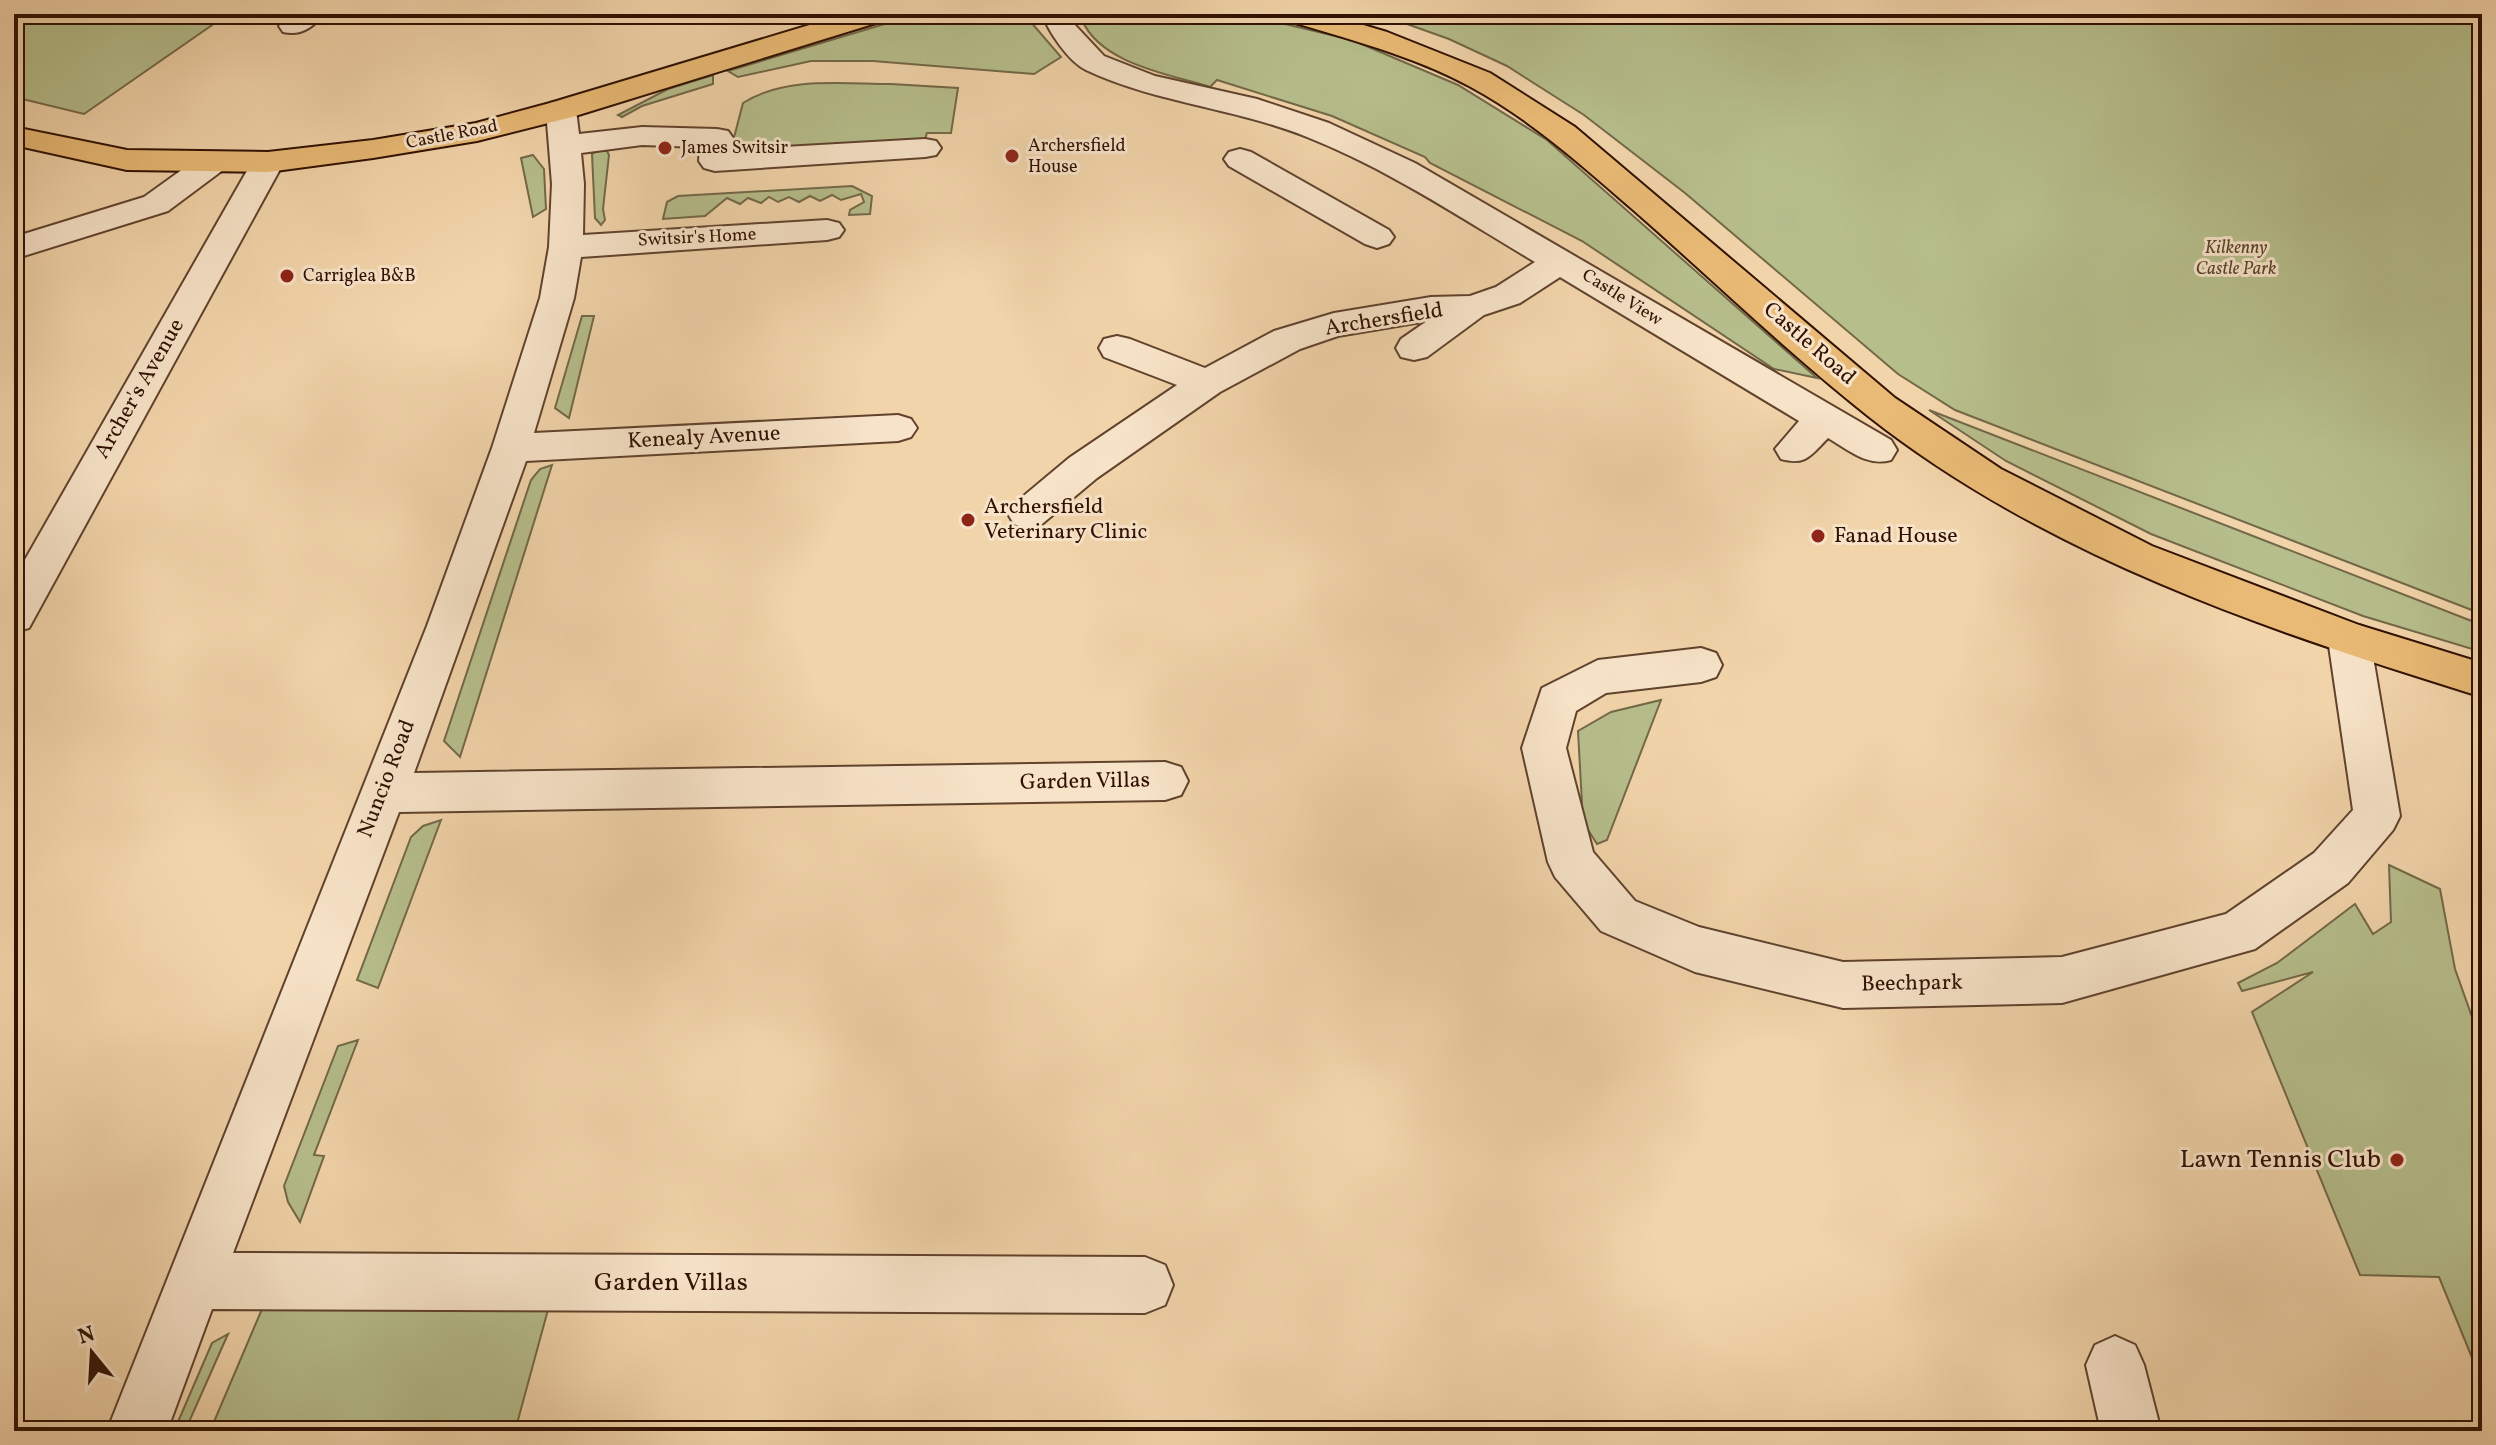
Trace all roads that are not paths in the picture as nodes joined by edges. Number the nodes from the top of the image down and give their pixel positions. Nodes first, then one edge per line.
1 (1056, 14) edge
2 (1295, 14) edge
3 (864, 15) edge
4 (563, 128) junction
5 (14, 136) edge
6 (925, 148) dead end
7 (1240, 159) dead end
8 (268, 162) junction
9 (212, 163) junction
10 (1333, 174) junction
11 (827, 230) dead end
12 (1377, 237) dead end
13 (566, 247) junction
14 (14, 248) edge
15 (1562, 261) junction
16 (1472, 307) junction
17 (1117, 348) dead end
18 (1414, 348) dead end
19 (1207, 383) junction
20 (1824, 419) junction
21 (898, 428) dead end
22 (511, 448) junction
23 (1794, 449) dead end
24 (1878, 450) dead end
25 (1028, 514) dead end
26 (14, 616) edge
27 (2349, 639) junction
28 (1701, 665) dead end
29 (2482, 680) edge
30 (1165, 781) dead end
31 (381, 793) junction
32 (197, 1281) junction
33 (1145, 1285) dead end
34 (2115, 1365) dead end
35 (137, 1431) edge
36 (2131, 1431) edge

1 - 10 street, Castle View
2 - 27 main road, Castle Road
3 - 4 main road, Castle Road
4 - 6 street
4 - 8 main road, Castle Road
4 - 13 street, Nuncio Road
5 - 9 main road, Castle Road
7 - 10 street, Castle View
8 - 9 main road, Castle Road
8 - 26 street, Archer's Avenue
9 - 14 street
10 - 12 street, Castle View
10 - 15 street, Castle View
11 - 13 street, Switsir's Home
13 - 22 street, Nuncio Road
15 - 16 street, Archersfield
15 - 20 street, Castle View
16 - 18 street
16 - 19 street, Archersfield
17 - 19 street
19 - 25 street, Archersfield
20 - 23 street
20 - 24 street, Castle View
21 - 22 street, Kenealy Avenue
22 - 31 street, Nuncio Road
27 - 28 street, Beechpark
27 - 29 main road, Castle Road
30 - 31 street, Garden Villas
31 - 32 street, Nuncio Road
32 - 33 street, Garden Villas
32 - 35 street, Nuncio Road
34 - 36 street

